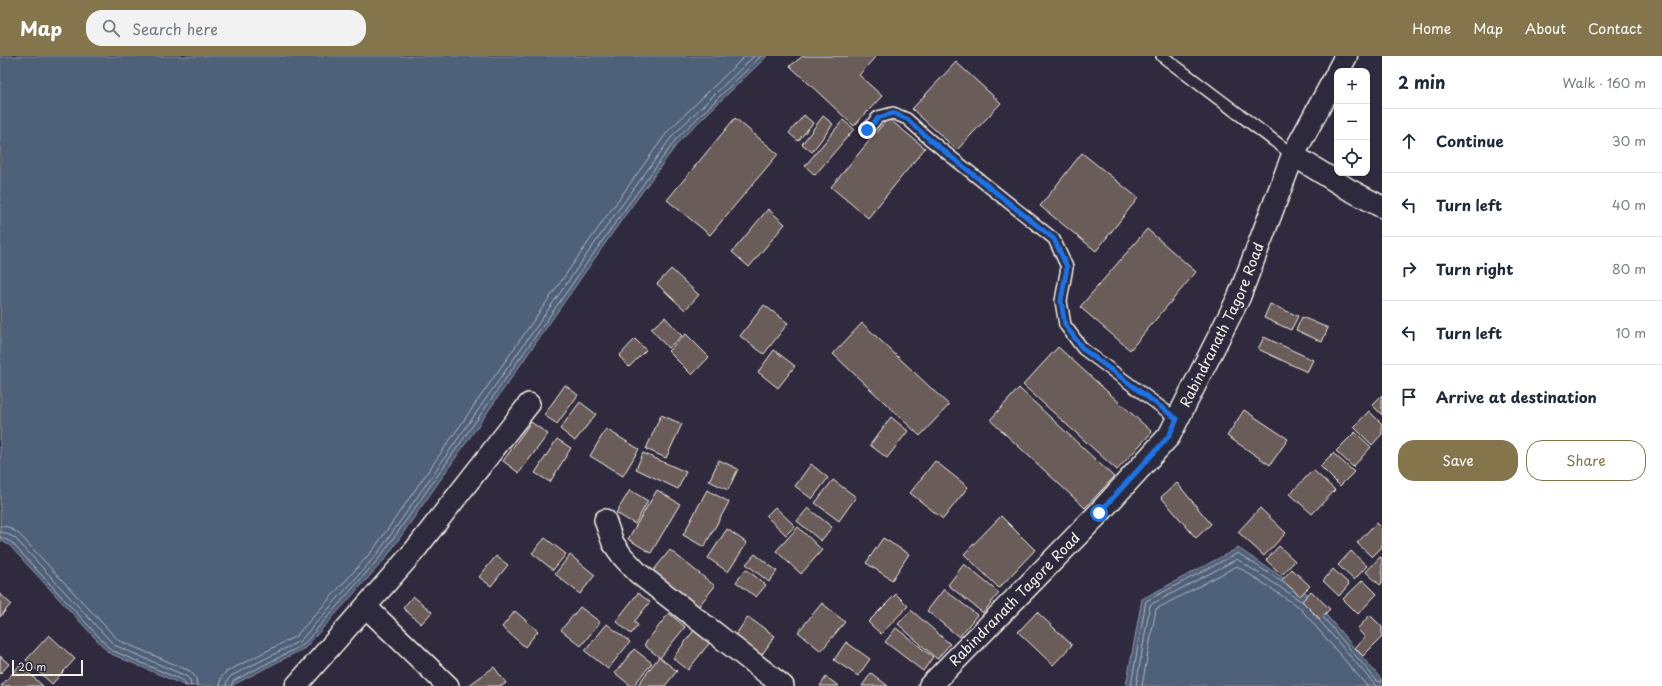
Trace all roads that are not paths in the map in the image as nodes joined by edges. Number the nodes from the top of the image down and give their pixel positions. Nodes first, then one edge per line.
1 (1162, 56) edge
2 (1346, 56) edge
3 (1340, 68) edge
4 (1334, 80) edge
5 (867, 130) dead end
6 (1294, 155) junction
7 (1382, 207) edge
8 (529, 404) dead end
9 (1177, 419) junction
10 (605, 520) dead end
11 (366, 607) junction
12 (296, 686) edge
13 (448, 686) edge
14 (784, 686) edge
15 (930, 686) edge

1 - 6 lane
2 - 3 street, Rabindranath Tagore Road
4 - 6 street, Rabindranath Tagore Road
5 - 9 lane
6 - 7 street
6 - 9 street, Rabindranath Tagore Road
8 - 11 street
9 - 15 street, Rabindranath Tagore Road
10 - 14 street
11 - 12 street
11 - 13 street

